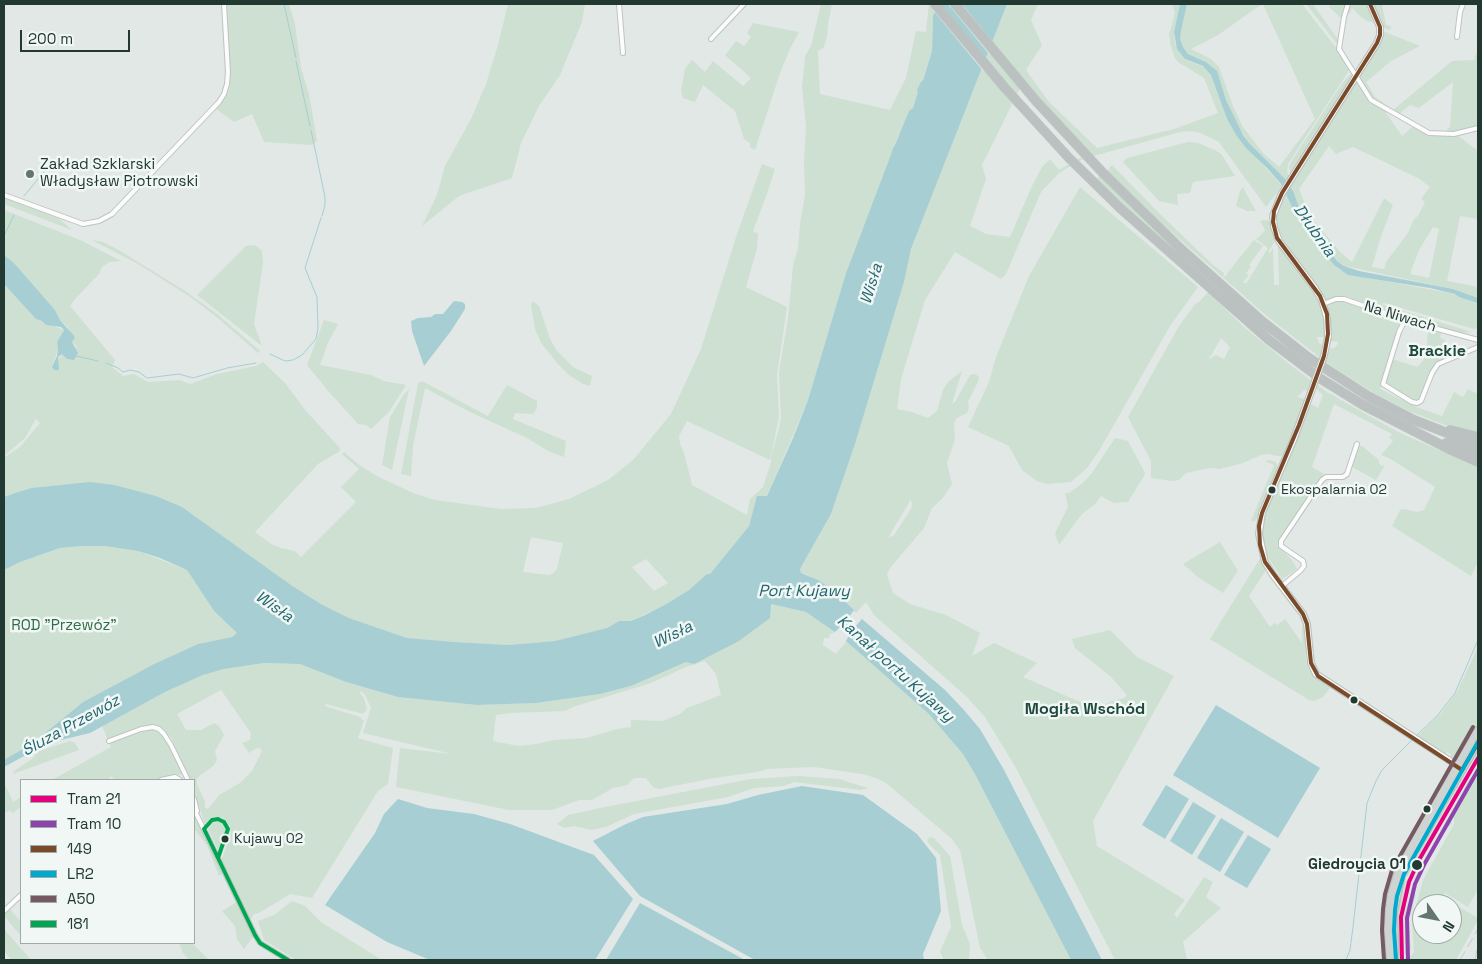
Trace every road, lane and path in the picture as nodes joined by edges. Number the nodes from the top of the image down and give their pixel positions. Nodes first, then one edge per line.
1 (224, 4) edge
2 (619, 4) edge
3 (744, 4) edge
4 (935, 4) edge
5 (955, 4) edge
6 (1348, 4) edge
7 (1370, 4) edge
8 (1463, 4) edge
9 (1457, 37) dead end
10 (711, 39) dead end
11 (623, 52) dead end
12 (1356, 77) junction
13 (1478, 128) edge
14 (4, 195) edge
15 (1323, 304) junction
16 (1405, 320) junction
17 (1478, 340) edge
18 (1478, 348) edge
19 (1428, 426) junction
20 (1420, 434) junction
21 (1478, 437) edge
22 (1357, 444) dead end
23 (1478, 445) edge
24 (1478, 454) edge
25 (1478, 462) edge
26 (1282, 586) junction
27 (1478, 730) edge
28 (108, 740) dead end
29 (1478, 743) edge
30 (1460, 768) junction
31 (166, 779) edge
32 (178, 779) edge
33 (188, 779) edge
34 (195, 803) edge
35 (195, 811) edge
36 (200, 822) junction
37 (20, 896) edge
38 (4, 911) edge
39 (288, 960) edge
40 (1390, 960) edge
41 (1395, 960) edge

1 - 14 street
2 - 11 street
3 - 10 street
4 - 20 highway
5 - 19 highway
6 - 12 street
7 - 12 street
8 - 9 street
12 - 13 street
12 - 15 street
15 - 16 street, Na Niwach
15 - 26 street, bridge
16 - 17 street, Na Niwach
16 - 18 street
19 - 21 highway
19 - 23 highway
20 - 24 highway
20 - 25 highway
22 - 26 street
26 - 30 street
27 - 30 main road
28 - 33 street
29 - 30 main road
30 - 40 main road
30 - 41 main road
31 - 32 street
34 - 36 street
35 - 36 street
36 - 39 street
37 - 38 street

